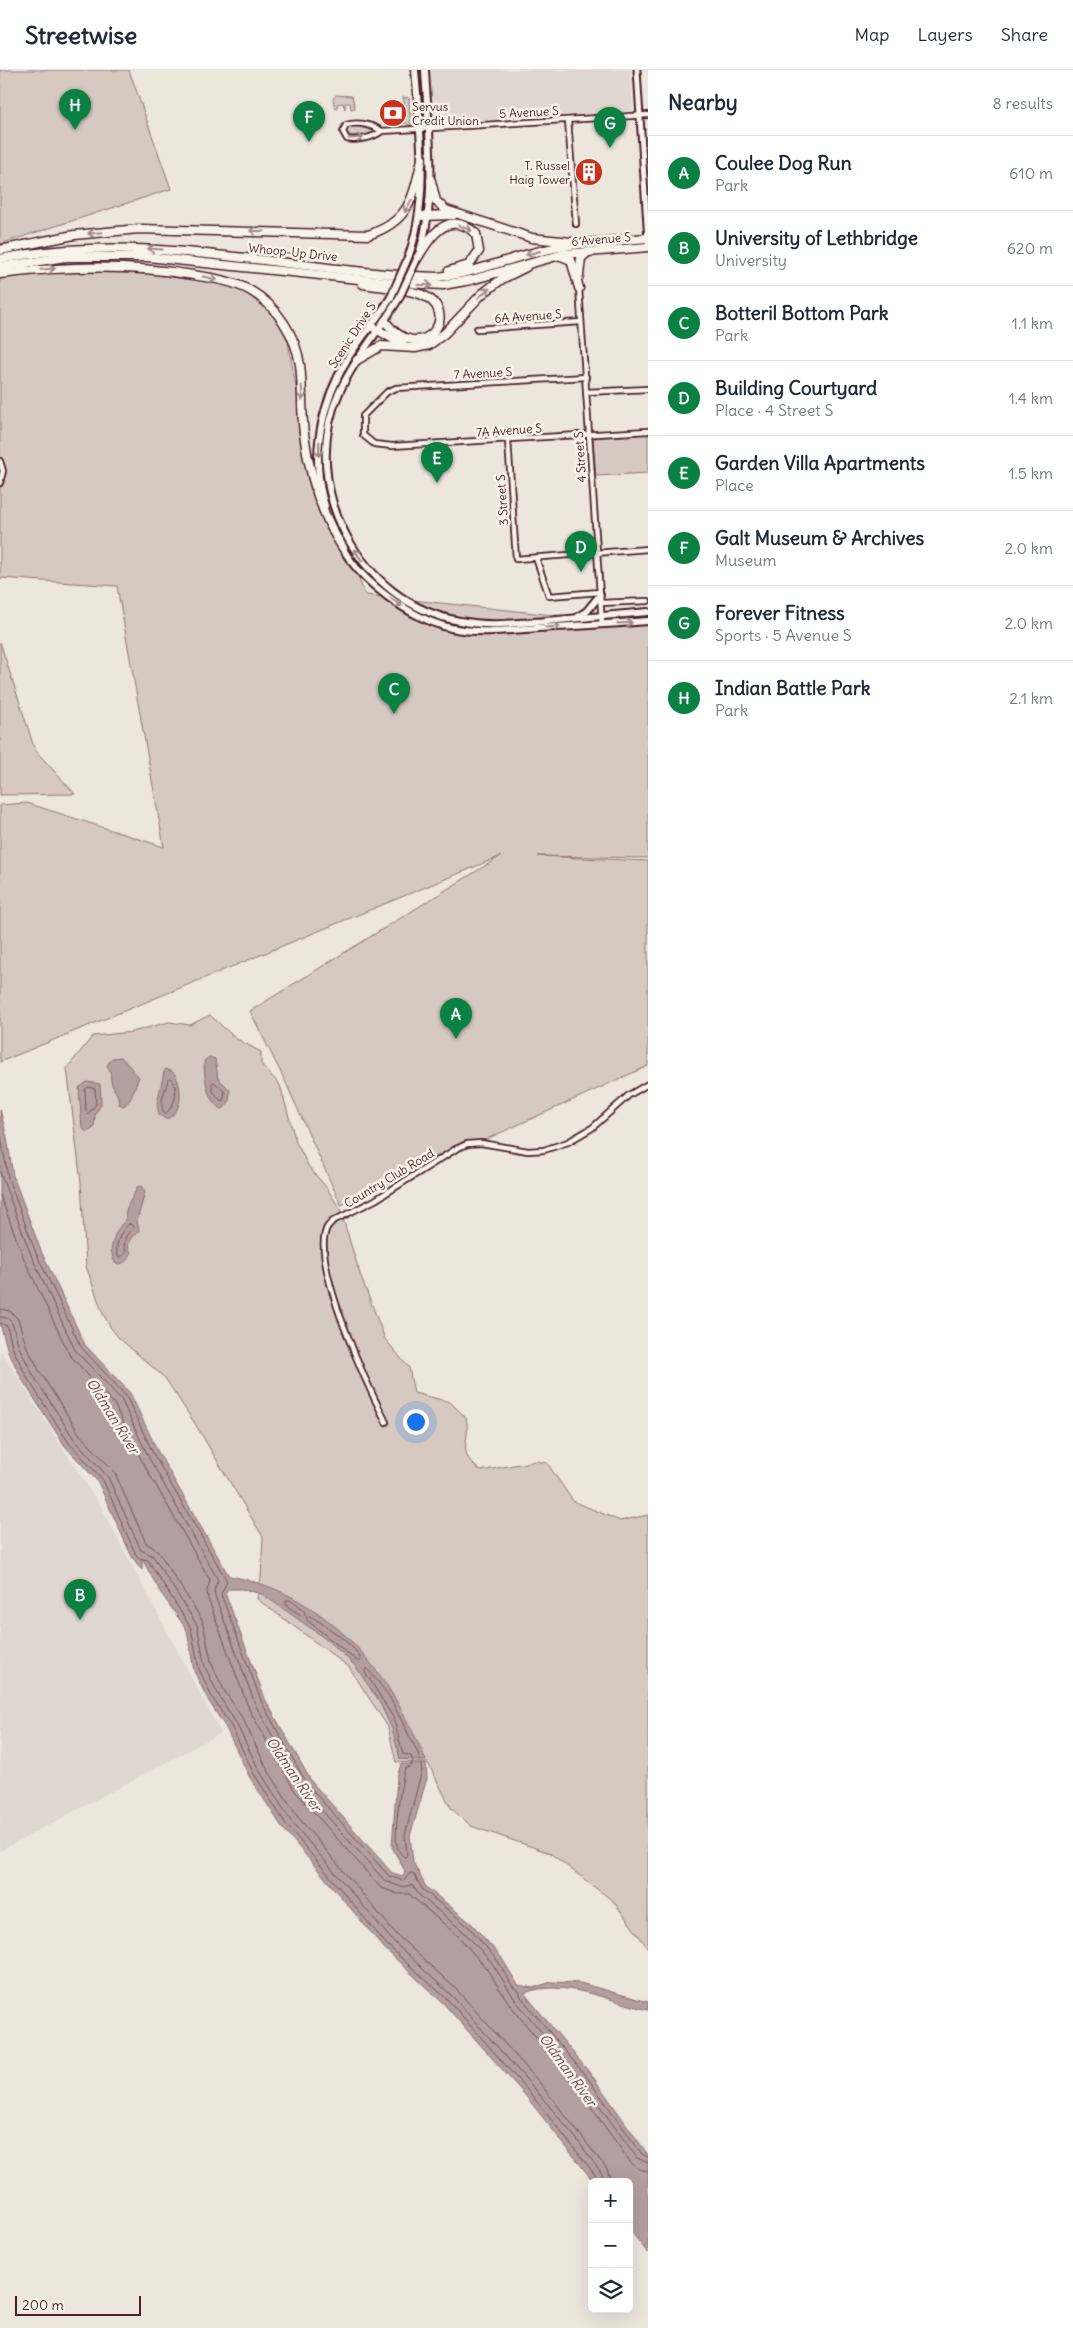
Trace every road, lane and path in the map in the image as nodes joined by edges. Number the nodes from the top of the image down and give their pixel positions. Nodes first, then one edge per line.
1 (415, 70) edge
2 (425, 70) edge
3 (637, 70) edge
4 (640, 115) junction
5 (648, 115) edge
6 (568, 120) junction
7 (428, 128) junction
8 (419, 129) junction
9 (382, 131) junction
10 (422, 159) junction
11 (431, 181) junction
12 (424, 216) junction
13 (468, 216) junction
14 (576, 224) dead end
15 (648, 238) edge
16 (580, 244) junction
17 (648, 248) edge
18 (0, 250) edge
19 (591, 250) junction
20 (556, 256) junction
21 (0, 259) edge
22 (417, 259) junction
23 (542, 259) junction
24 (0, 267) edge
25 (340, 268) junction
26 (307, 273) junction
27 (0, 274) edge
28 (579, 288) junction
29 (385, 321) junction
30 (581, 322) junction
31 (375, 328) junction
32 (477, 329) dead end
33 (408, 347) junction
34 (357, 360) junction
35 (586, 377) junction
36 (648, 389) edge
37 (586, 392) junction
38 (648, 431) edge
39 (589, 435) junction
40 (508, 440) junction
41 (371, 443) joint
42 (0, 462) edge
43 (0, 483) edge
44 (343, 548) junction
45 (648, 549) edge
46 (597, 553) junction
47 (536, 558) junction
48 (600, 594) junction
49 (648, 602) edge
50 (601, 603) junction
51 (648, 612) edge
52 (602, 616) junction
53 (576, 618) junction
54 (648, 621) edge
55 (602, 624) junction
56 (648, 1084) edge
57 (386, 1422) dead end

1 - 8 main road, Scenic Drive S
2 - 7 main road, Scenic Drive S
3 - 4 street
4 - 5 street, 5 Avenue S
4 - 6 street, 5 Avenue S
4 - 15 street
6 - 7 street, 5 Avenue S
6 - 14 street
7 - 8 street, 5 Avenue S
7 - 11 main road, Scenic Drive S
8 - 9 street, 5 Avenue S
8 - 10 main road, Scenic Drive S
9 -> 9 street
10 - 12 main road, Scenic Drive S
10 -> 18 highway
11 - 12 main road, Scenic Drive S
11 - 13 highway
12 - 13 highway
12 - 22 main road, Scenic Drive S
12 - 31 main road, Scenic Drive S, bridge
13 - 16 highway
15 - 16 highway, 6 Avenue S
15 - 17 street
16 -> 25 highway, Whoop-Up Drive
17 - 19 highway, 6 Avenue S
19 - 20 highway, 6 Avenue S
19 - 28 highway
20 - 23 highway, Whoop-Up Drive
20 - 28 highway
25 -> 21 highway, Whoop-Up Drive
22 -> 25 highway
22 - 29 main road, Scenic Drive S, bridge
26 -> 23 highway, Whoop-Up Drive
33 -> 23 highway
24 - 26 highway, Whoop-Up Drive
26 - 29 highway
27 -> 44 highway
28 - 30 street, 4 Street S
29 - 31 main road, Scenic Drive S
30 - 32 street, 6A Avenue S
30 - 35 street, 4 Street S
31 - 33 highway
31 - 34 main road, Scenic Drive S
31 -> 44 main road, Scenic Drive S
33 - 34 highway
53 -> 34 main road, Scenic Drive S
35 - 37 street, 4 Street S
35 - 41 street, 7 Avenue S
36 - 37 street
37 - 39 street, 4 Street S
38 - 39 street, 7A Avenue S
39 - 40 street, 7A Avenue S
39 - 46 street, 4 Street S
40 - 41 street, 7A Avenue S
40 - 47 street, 3 Street S
42 - 43 street
44 -> 55 main road, Scenic Drive S
45 - 46 street
46 - 47 street
46 - 48 street, 4 Street S
47 - 48 street
48 - 50 street, 4 Street S
48 - 53 main road
49 - 50 street
50 - 52 street, 4 Street S
51 - 52 main road, Scenic Drive S
52 - 53 main road, Scenic Drive S
52 - 55 street, 4 Street S
55 -> 54 main road, Scenic Drive S
56 - 57 street, Country Club Road

